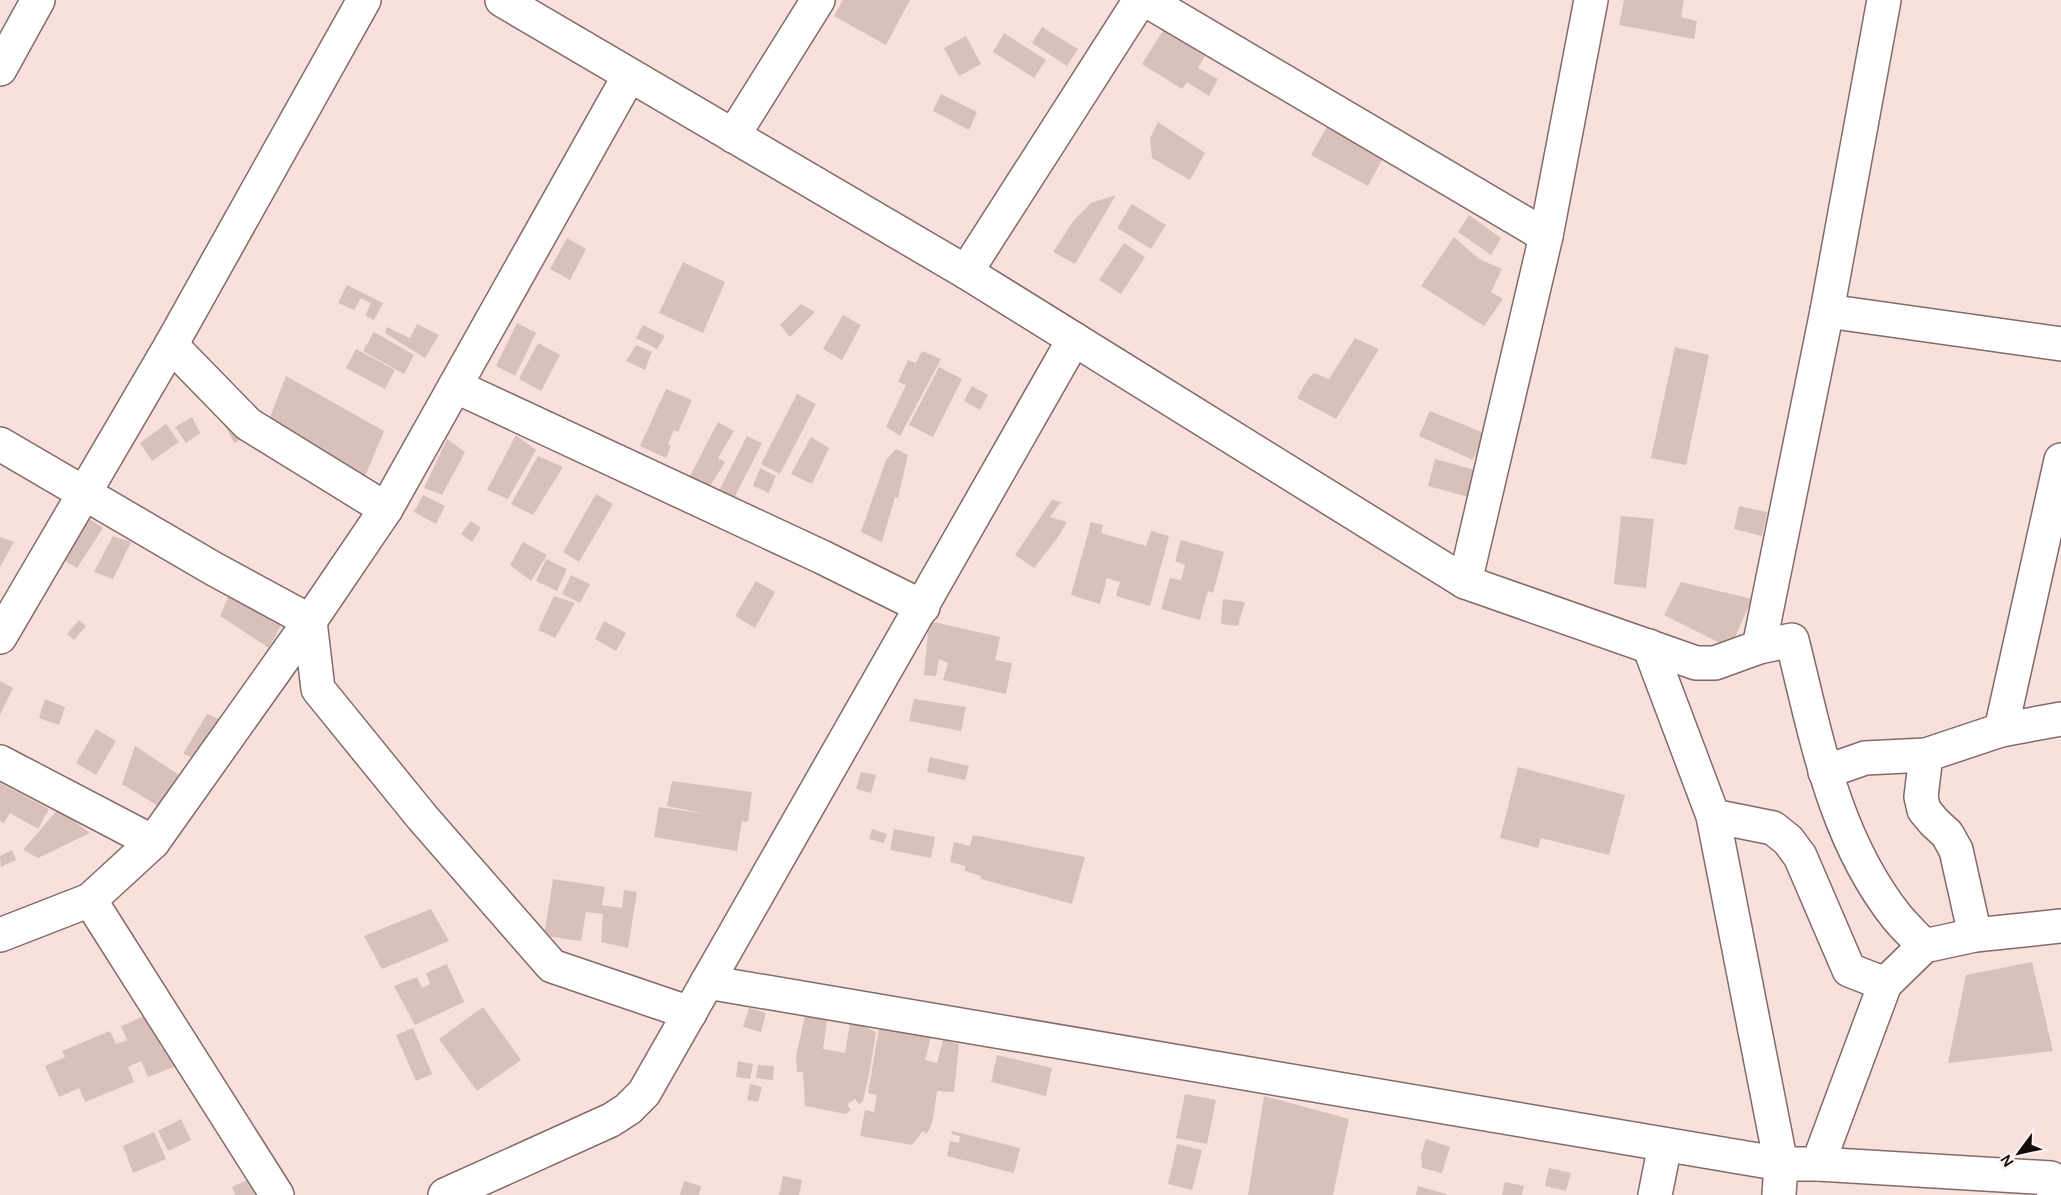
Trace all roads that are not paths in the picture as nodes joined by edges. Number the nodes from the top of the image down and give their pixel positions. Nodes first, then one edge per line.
1 (38, 0) edge
2 (364, 0) edge
3 (502, 0) edge
4 (818, 0) edge
5 (1140, 0) edge
6 (1146, 0) edge
7 (1591, 0) edge
8 (1884, 0) edge
9 (0, 69) edge
10 (629, 76) junction
11 (733, 136) junction
12 (1546, 236) junction
13 (966, 272) junction
14 (1827, 311) junction
15 (1074, 339) junction
16 (2061, 344) edge
17 (171, 345) junction
18 (455, 386) junction
19 (0, 444) edge
20 (2061, 460) edge
21 (85, 494) junction
22 (386, 508) junction
23 (1465, 582) junction
24 (922, 607) junction
25 (310, 621) junction
26 (0, 637) edge
27 (1649, 646) junction
28 (1759, 647) junction
29 (2061, 719) edge
30 (2001, 730) junction
31 (1926, 755) junction
32 (0, 762) edge
33 (1825, 772) junction
34 (1713, 816) junction
35 (153, 842) junction
36 (90, 900) junction
37 (2061, 926) edge
38 (0, 935) edge
39 (1975, 935) junction
40 (1924, 946) junction
41 (707, 982) junction
42 (1885, 984) junction
43 (690, 1012) junction
44 (1665, 1145) junction
45 (1818, 1164) junction
46 (1780, 1180) edge
47 (2055, 1183) edge
48 (277, 1195) edge
49 (445, 1195) edge
50 (1655, 1195) edge

1 - 9 street
2 - 17 street
3 - 10 street
4 - 11 street
5 - 13 street
6 - 12 street
7 - 12 street
8 - 14 street
10 - 11 street
10 - 18 street
11 - 13 street
12 - 23 street
13 - 15 street
14 - 16 street
14 - 28 street
15 - 23 street
15 - 24 street
17 - 21 street
17 - 22 street
18 - 22 street
18 - 24 street
19 - 21 street
20 - 30 street
21 - 25 street
21 - 26 street
22 - 25 street
23 - 27 street
24 - 41 street
25 - 35 street
25 - 43 street
27 - 28 street
27 - 34 street
28 - 33 street
29 - 30 street
30 - 31 street
31 - 33 street
31 - 39 street
32 - 35 street
33 - 40 street
34 - 42 street
34 - 46 street
35 - 36 street
36 - 38 street
36 - 48 street
37 - 39 street
39 - 40 street
40 - 42 street
41 - 43 street
41 - 44 street
42 - 45 street
43 - 49 street
44 - 46 street
44 - 50 street
45 - 46 street
45 - 47 street

